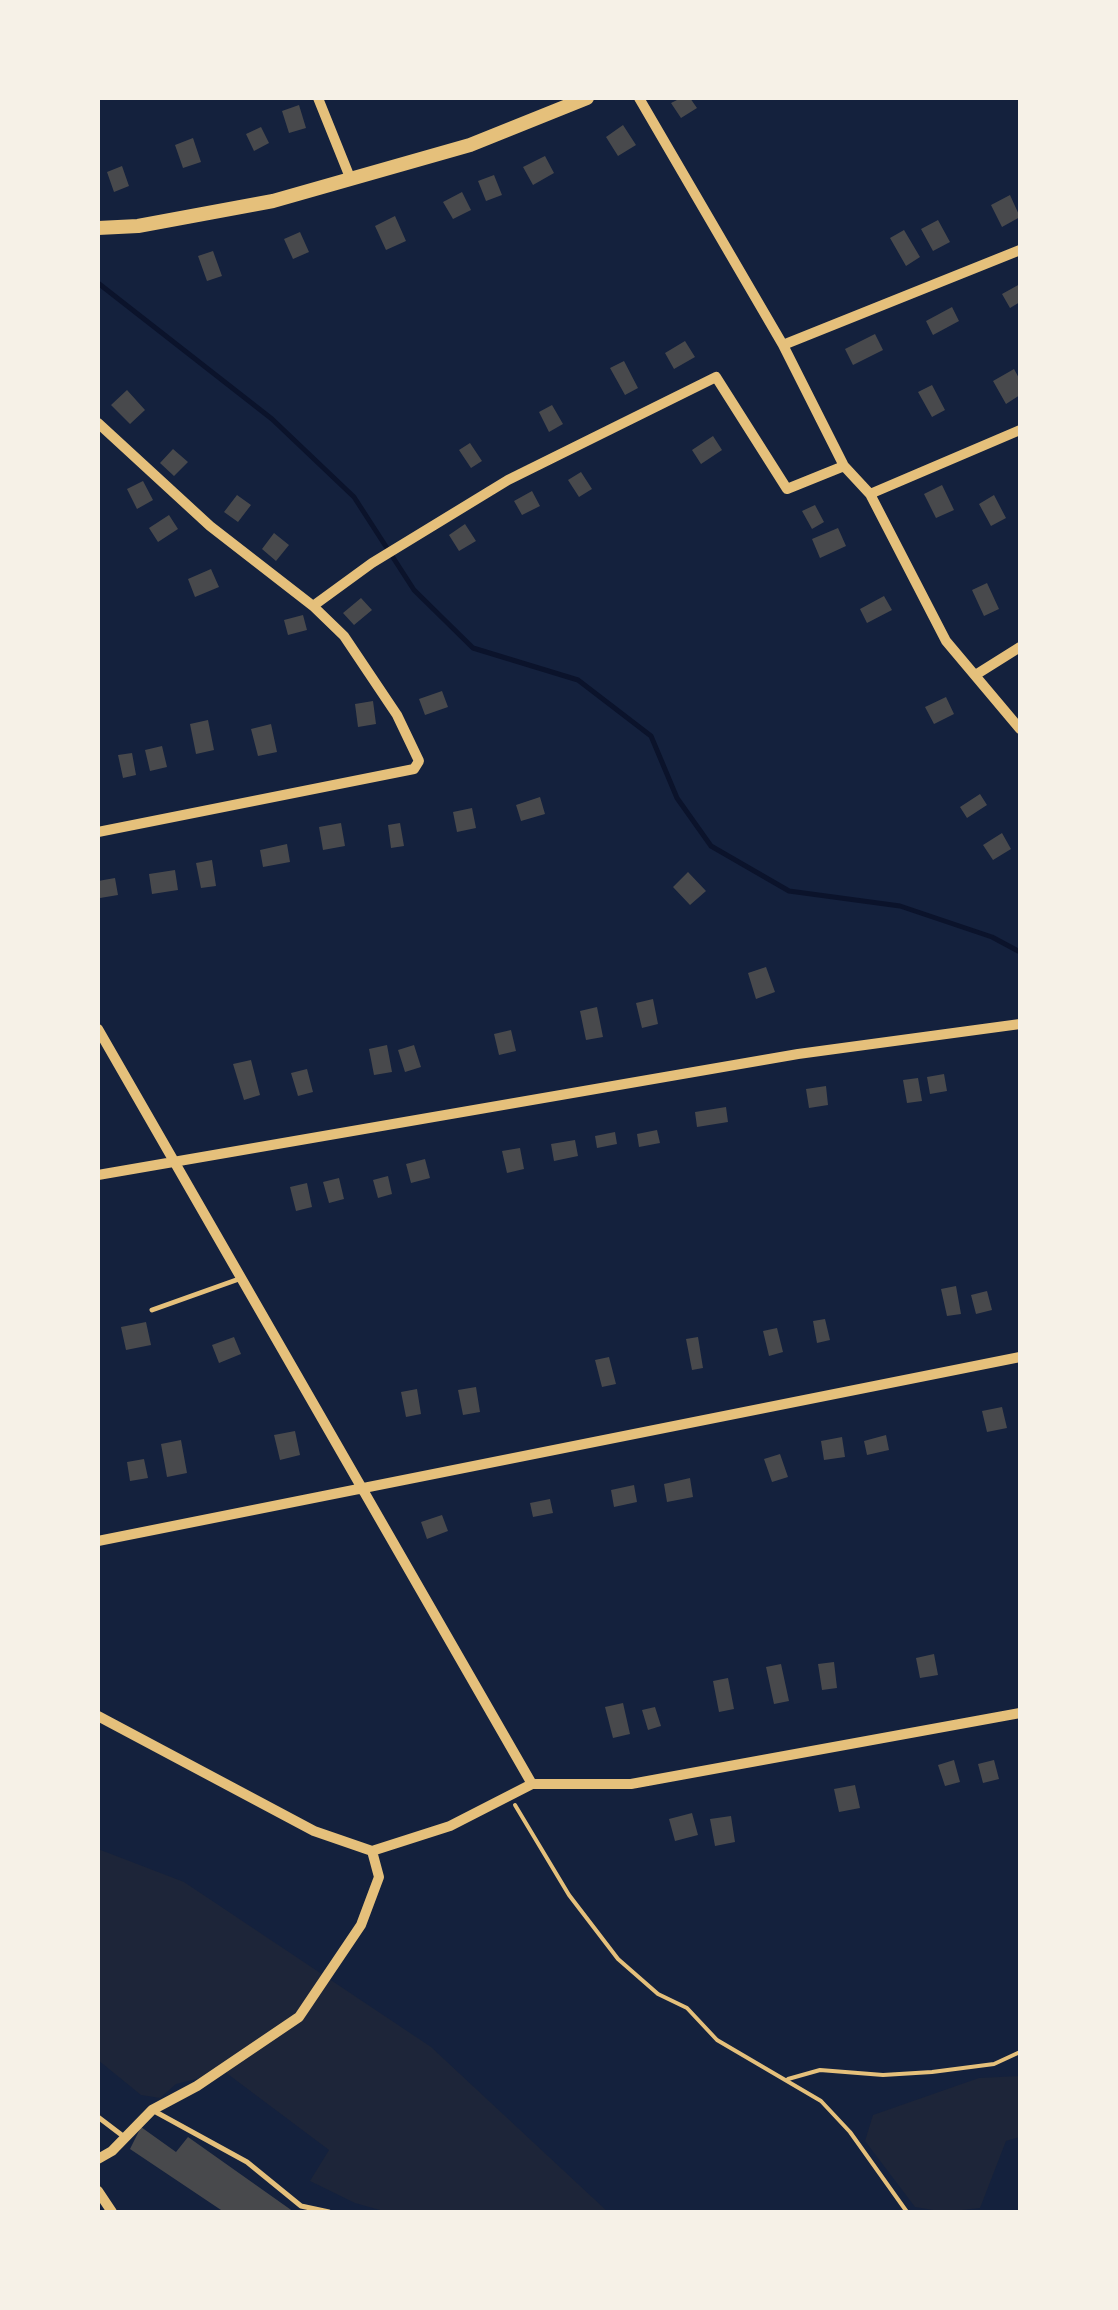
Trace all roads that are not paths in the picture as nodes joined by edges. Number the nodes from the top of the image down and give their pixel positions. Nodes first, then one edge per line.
1 (318, 98) edge
2 (588, 98) edge
3 (638, 98) edge
4 (351, 180) junction
5 (98, 228) edge
6 (1020, 250) edge
7 (783, 345) junction
8 (98, 422) edge
9 (1020, 430) edge
10 (844, 466) junction
11 (870, 494) junction
12 (313, 606) junction
13 (1020, 647) edge
14 (977, 674) junction
15 (1020, 729) edge
16 (98, 832) edge
17 (1020, 1024) edge
18 (98, 1029) edge
19 (174, 1159) junction
20 (98, 1175) edge
21 (241, 1278) junction
22 (152, 1310) dead end
23 (1020, 1356) edge
24 (359, 1486) junction
25 (98, 1540) edge
26 (1020, 1713) edge
27 (98, 1716) edge
28 (532, 1784) junction
29 (372, 1851) junction
30 (152, 2110) junction
31 (98, 2117) edge
32 (124, 2137) junction
33 (98, 2159) edge
34 (98, 2191) edge
35 (112, 2212) edge
36 (328, 2212) edge

1 - 4 street
2 - 4 main road
3 - 7 street
4 - 5 main road
6 - 7 street
7 - 10 street
8 - 12 street
9 - 11 street
10 - 11 street
10 - 12 street
11 - 14 street
12 - 16 street
13 - 14 street
14 - 15 street
17 - 19 street
18 - 19 street
19 - 20 street
19 - 21 street
21 - 22 lane
21 - 24 street
23 - 24 street
24 - 25 street
24 - 28 street
26 - 28 street
27 - 29 street
28 - 29 street
29 - 30 street
30 - 32 street
30 - 36 lane
31 - 32 lane
32 - 33 street
34 - 35 street

